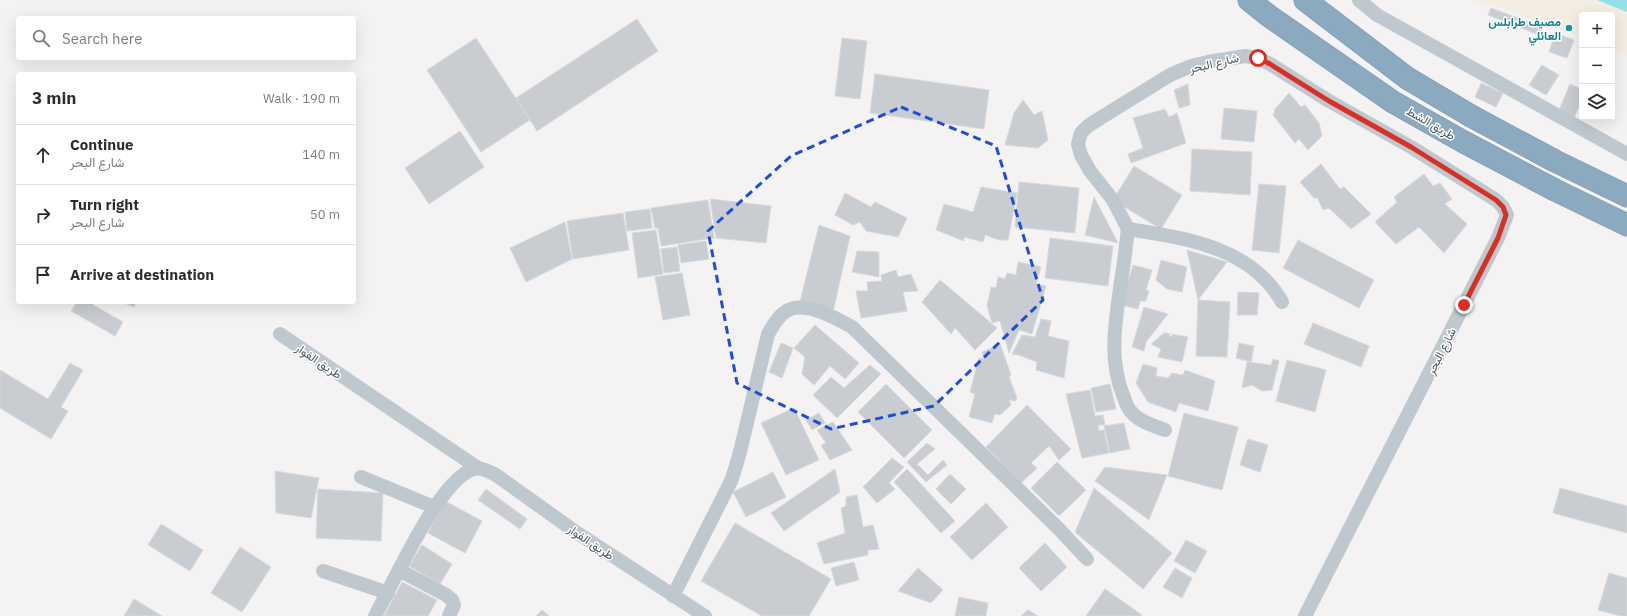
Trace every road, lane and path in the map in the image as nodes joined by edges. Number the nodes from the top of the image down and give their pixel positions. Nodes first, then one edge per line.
1 (1249, 0) edge
2 (1305, 0) edge
3 (1359, 0) edge
4 (1627, 154) edge
5 (1627, 196) edge
6 (1627, 225) edge
7 (1128, 229) junction
8 (1282, 302) dead end
9 (280, 334) dead end
10 (1165, 430) dead end
11 (478, 468) junction
12 (361, 478) dead end
13 (434, 507) junction
14 (1087, 559) dead end
15 (399, 570) junction
16 (323, 571) dead end
17 (388, 593) junction
18 (673, 596) junction
19 (375, 616) edge
20 (449, 616) edge
21 (705, 616) edge
22 (1305, 616) edge

1 - 6 highway, طريق الشط
2 - 5 highway
3 - 4 street
7 - 8 street
7 - 10 street
7 - 22 street, شارع البحر
9 - 11 street, طريق الفوار
11 - 13 street
11 - 18 street, طريق الفوار
12 - 13 street
13 - 15 street
14 - 18 street
15 - 17 street
15 - 20 street
16 - 17 street
17 - 19 street
18 - 21 street, طريق الفوار

